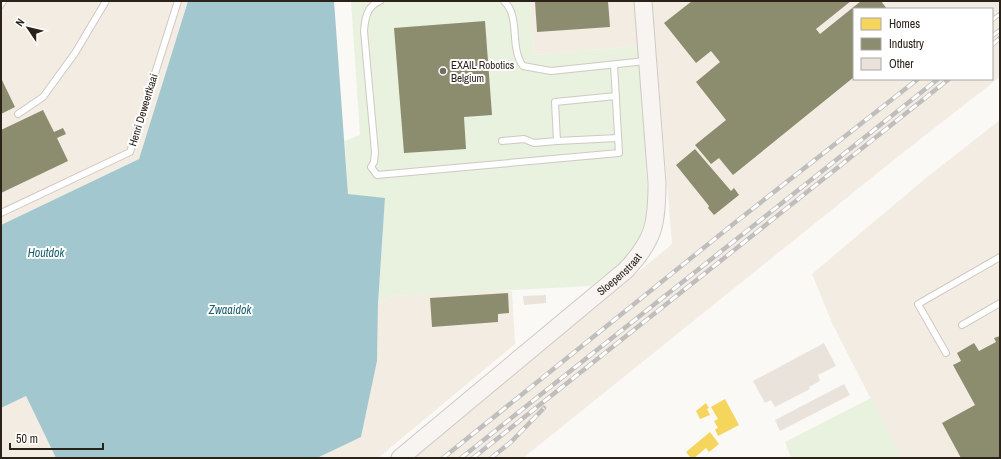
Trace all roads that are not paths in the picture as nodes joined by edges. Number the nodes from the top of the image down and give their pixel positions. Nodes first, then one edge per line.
1 (106, 1) edge
2 (178, 1) edge
3 (380, 1) edge
4 (504, 1) edge
5 (643, 1) edge
6 (648, 61) junction
7 (614, 65) junction
8 (616, 96) junction
9 (18, 114) dead end
10 (618, 138) junction
11 (502, 141) dead end
12 (557, 141) junction
13 (1, 214) edge
14 (1000, 257) edge
15 (1000, 303) edge
16 (962, 325) dead end
17 (946, 353) dead end
18 (400, 458) edge

1 - 9 lane
2 - 13 lane, Henri Deweertkaai
3 - 10 lane
4 - 7 lane
5 - 6 street, Sloepenstraat
6 - 7 lane
6 - 18 street, Sloepenstraat
7 - 8 lane
8 - 10 lane
8 - 12 lane
10 - 12 lane
11 - 12 lane
14 - 17 lane
15 - 16 lane

